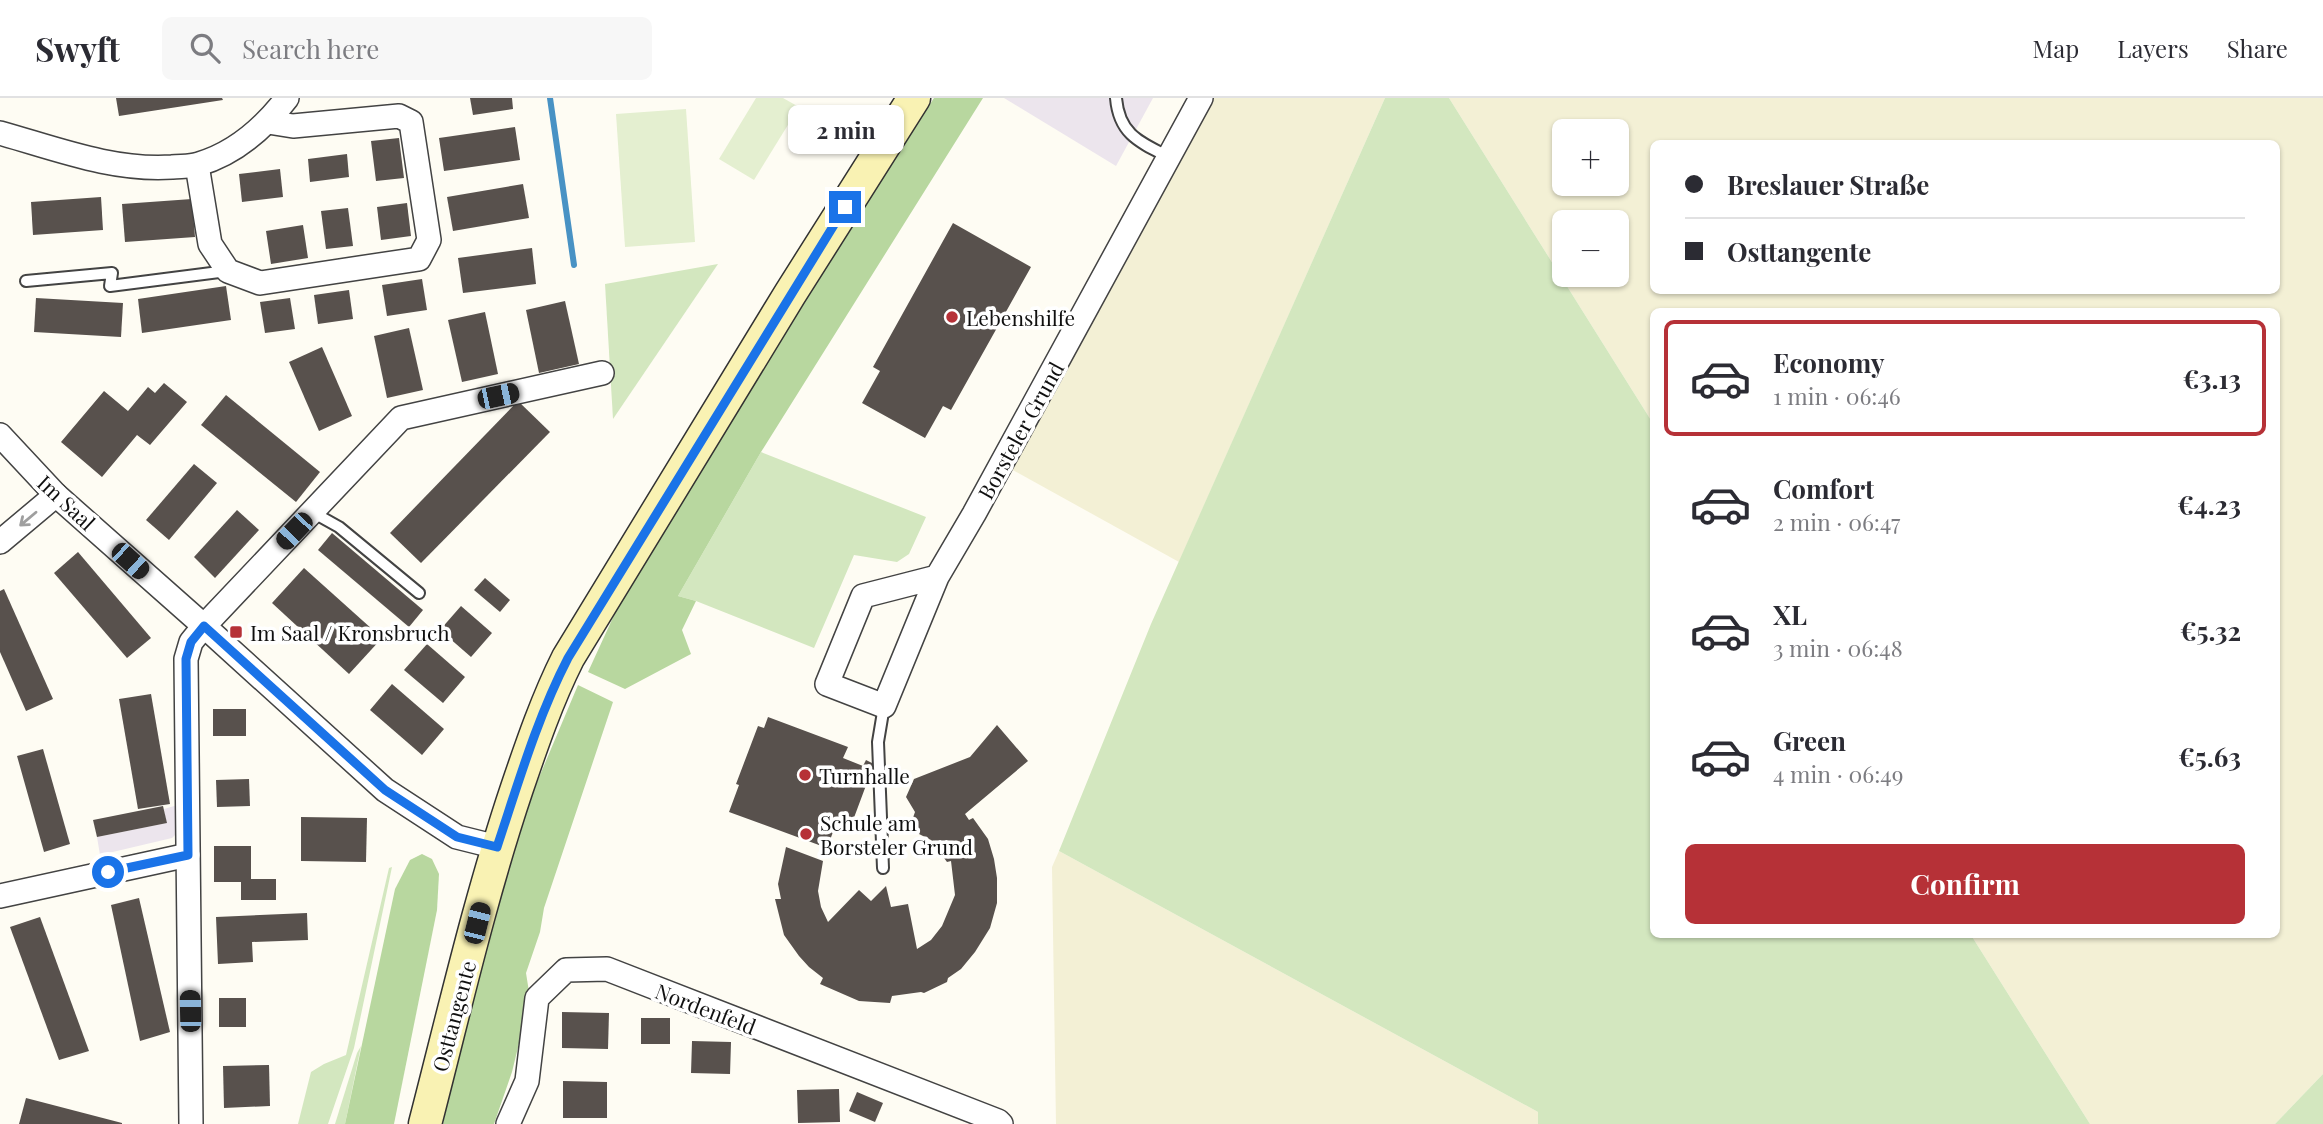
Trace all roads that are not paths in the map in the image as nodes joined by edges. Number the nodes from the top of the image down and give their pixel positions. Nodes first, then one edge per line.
1 (287, 98) edge
2 (914, 98) edge
3 (1115, 98) edge
4 (1201, 98) edge
5 (268, 122) junction
6 (0, 133) edge
7 (1169, 157) junction
8 (197, 165) junction
9 (228, 271) junction
10 (26, 281) dead end
11 (602, 373) dead end
12 (0, 435) edge
13 (56, 495) junction
14 (313, 512) junction
15 (0, 542) edge
16 (937, 577) junction
17 (419, 593) dead end
18 (204, 626) junction
19 (884, 706) junction
20 (497, 847) junction
21 (188, 855) junction
22 (883, 868) dead end
23 (0, 896) edge
24 (191, 1124) edge
25 (425, 1124) edge
26 (508, 1124) edge
27 (1001, 1124) edge

1 - 5 street
2 - 20 main road, Osttangente
3 - 7 lane
4 - 7 street, Borsteler Grund
5 - 8 street
5 - 9 street
6 - 8 street
7 - 16 street, Borsteler Grund
8 - 9 street
9 - 10 lane
11 - 14 street
12 - 13 street, Im Saal
13 -> 15 street
13 - 18 street, Im Saal
14 - 17 lane
14 - 18 street
16 - 19 street, Borsteler Grund
16 - 19 street
18 - 20 street, Im Saal
18 - 21 street
19 - 22 lane
20 - 25 main road, Osttangente
21 - 23 street
21 - 24 street
26 - 27 street, Nordenfeld

